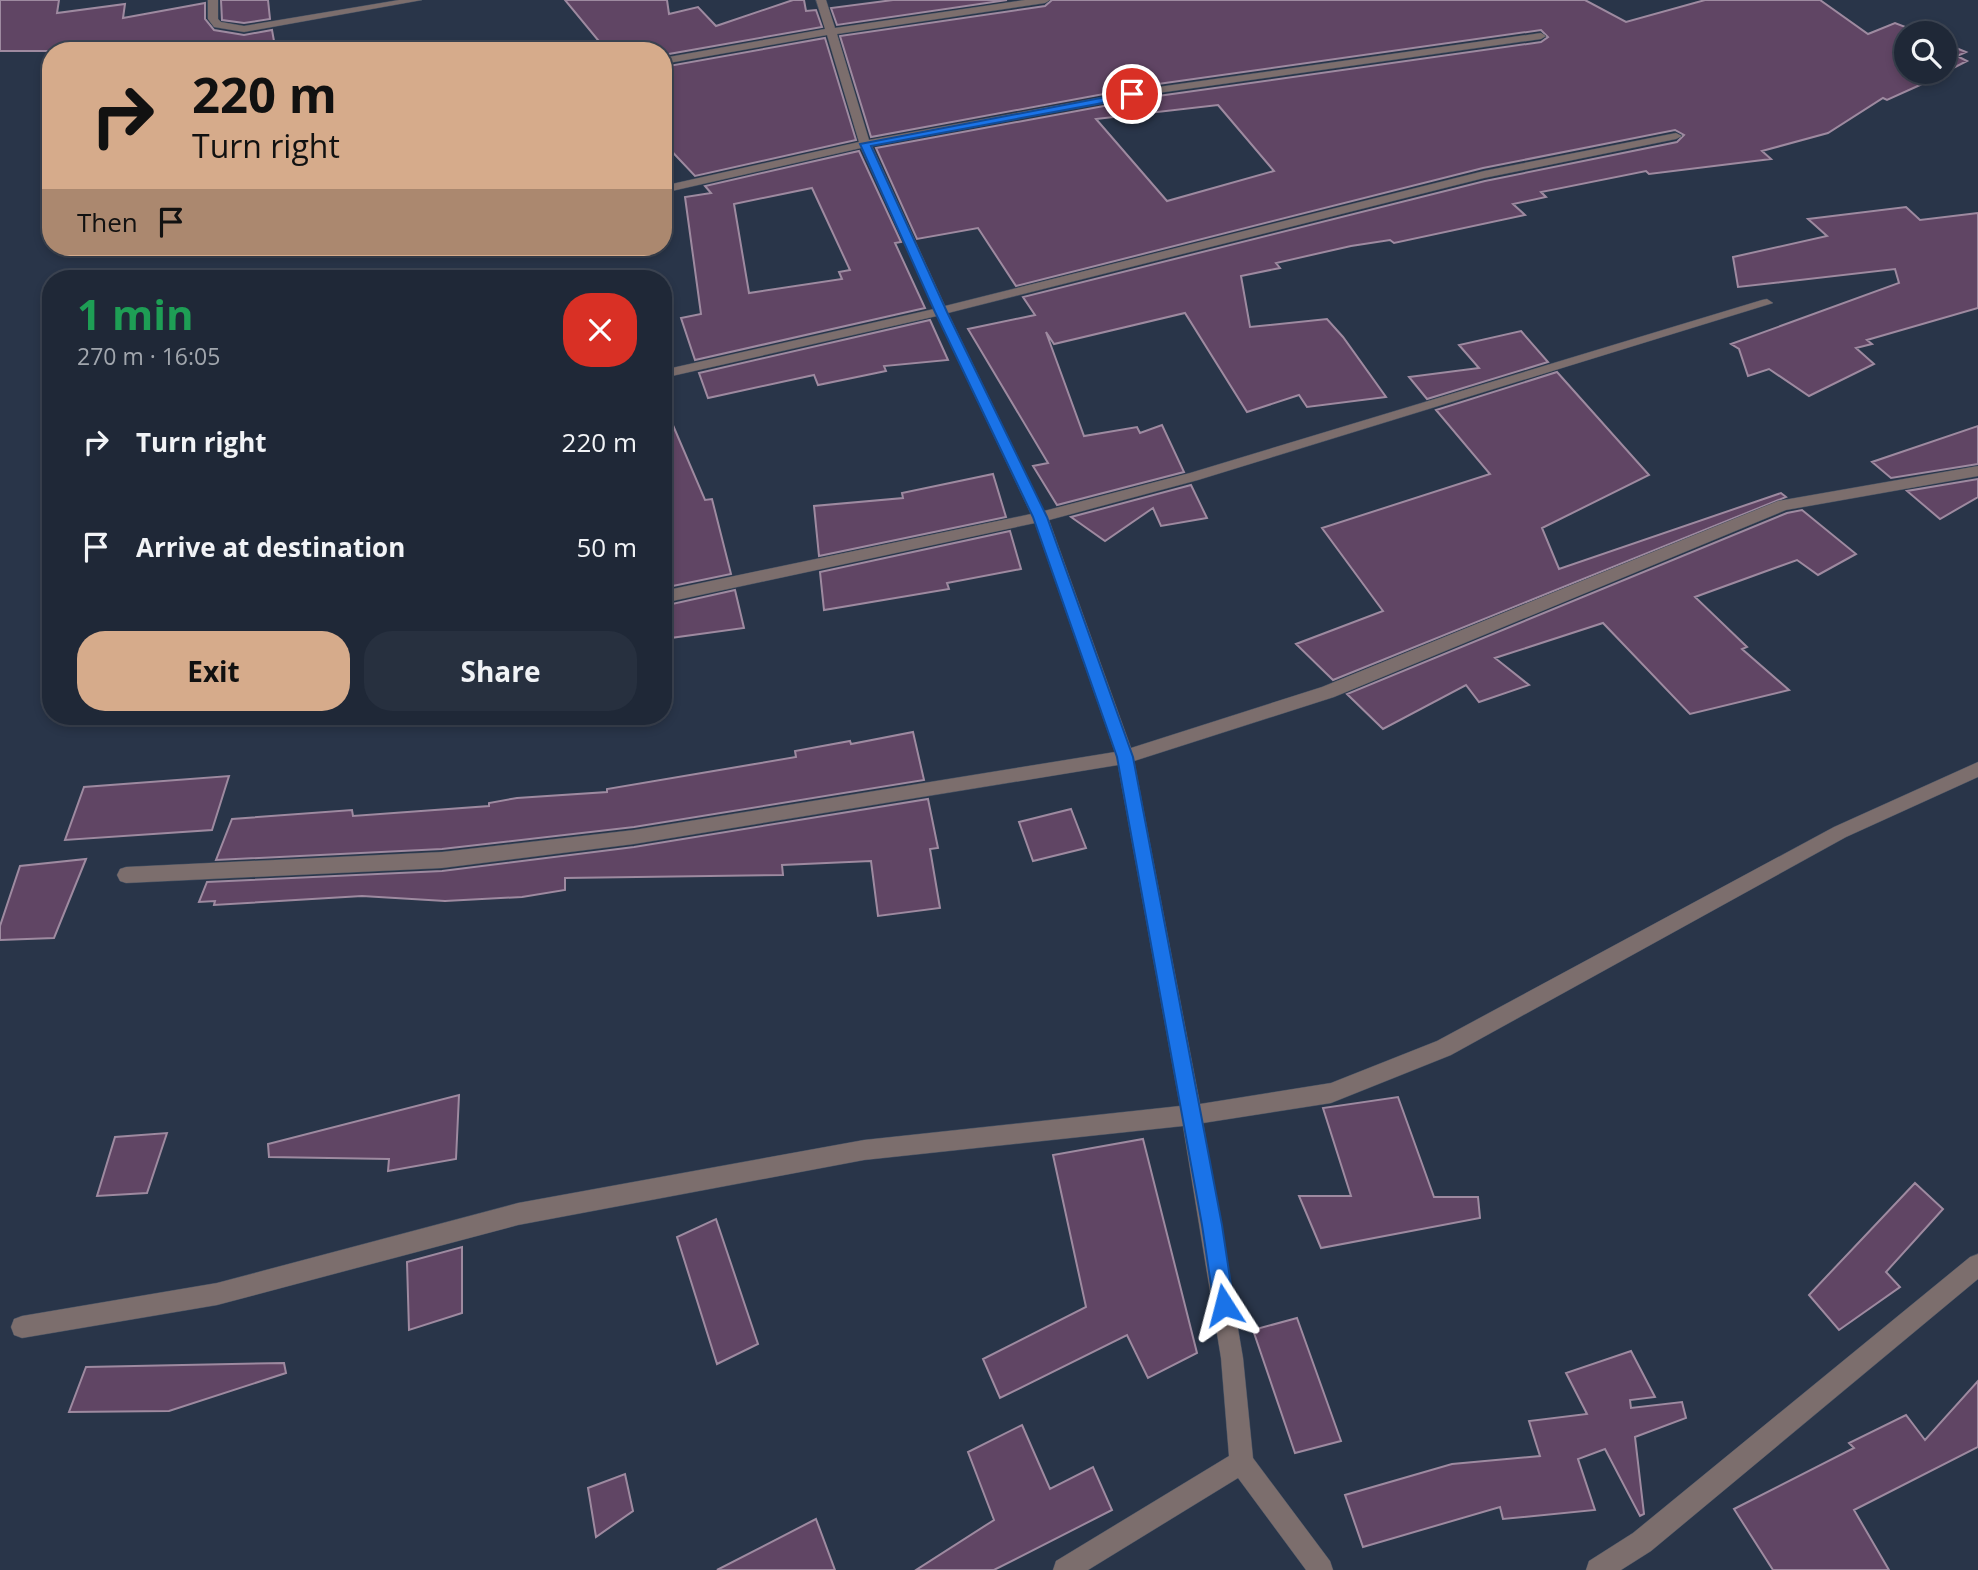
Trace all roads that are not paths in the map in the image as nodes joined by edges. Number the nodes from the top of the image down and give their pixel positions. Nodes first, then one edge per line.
1 (213, 0) edge
2 (417, 0) edge
3 (821, 0) edge
4 (1045, 0) edge
5 (831, 33) junction
6 (1541, 36) dead end
7 (672, 59) edge
8 (1676, 136) dead end
9 (865, 144) junction
10 (672, 188) edge
11 (1767, 303) dead end
12 (941, 312) junction
13 (672, 372) edge
14 (1978, 471) edge
15 (1040, 517) junction
16 (672, 595) edge
17 (1125, 757) junction
18 (1978, 769) edge
19 (126, 875) dead end
20 (1191, 1115) junction
21 (1978, 1265) edge
22 (22, 1327) dead end
23 (1241, 1462) junction
24 (1065, 1570) edge
25 (1321, 1570) edge
26 (1598, 1570) edge

1 - 2 street
3 - 5 street
4 - 5 street
5 - 7 street
5 - 9 street
6 - 9 street
8 - 12 street
9 - 10 street
9 - 12 street
11 - 15 street
12 - 13 street
12 - 15 street
14 - 17 street
15 - 16 street
15 - 17 street
17 - 19 street
17 - 20 street
18 - 20 street
20 - 22 street
20 - 23 street
21 - 26 street
23 - 24 street
23 - 25 street

